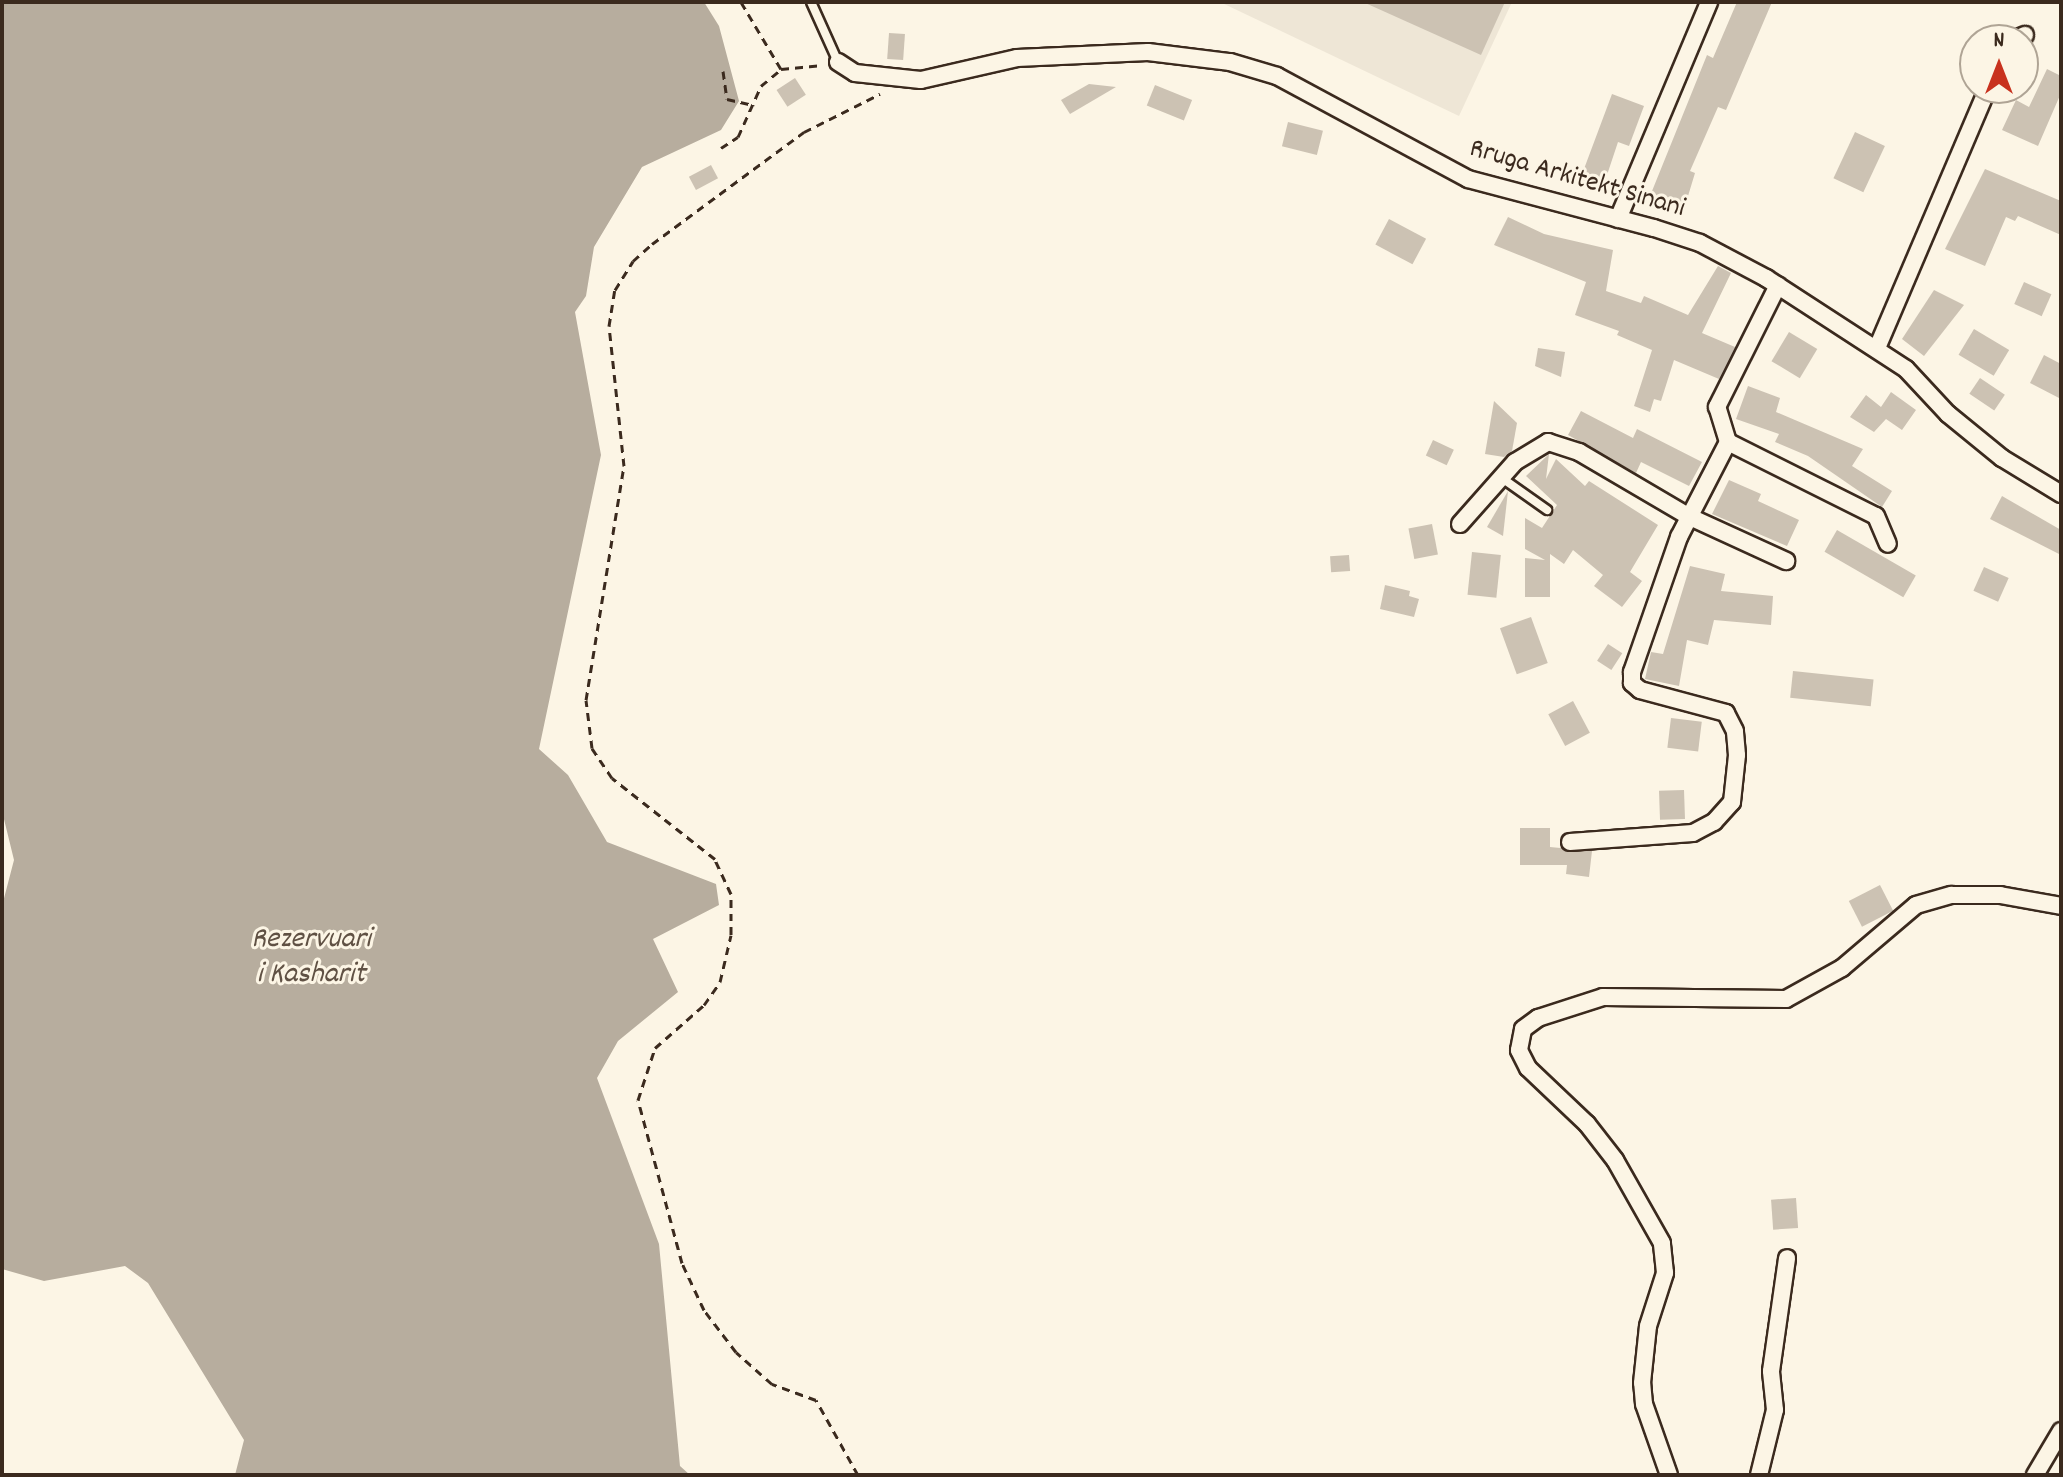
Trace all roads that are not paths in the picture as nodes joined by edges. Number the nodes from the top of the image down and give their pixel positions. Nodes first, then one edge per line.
1 (811, 2) edge
2 (1709, 2) edge
3 (838, 62) joint
4 (1981, 104) edge
5 (1618, 219) junction
6 (1778, 285) junction
7 (1877, 348) junction
8 (1728, 442) junction
9 (1499, 476) junction
10 (2061, 494) edge
11 (1547, 510) dead end
12 (1690, 517) junction
13 (1460, 524) dead end
14 (1888, 544) dead end
15 (1786, 561) dead end
16 (1570, 842) dead end
17 (2061, 906) edge
18 (1787, 1258) dead end
19 (2061, 1431) edge
20 (1669, 1475) edge
21 (1759, 1475) edge
22 (2035, 1475) edge

1 - 3 lane
2 - 5 street
3 - 5 street, Rruga Arkitekt Sinani
4 - 7 street
5 - 6 street, Rruga Arkitekt Sinani
6 - 7 street, Rruga Arkitekt Sinani
6 - 8 street
7 - 10 street, Rruga Arkitekt Sinani
8 - 12 street
8 - 14 street
9 - 11 lane
9 - 12 street
9 - 13 street
12 - 15 street
12 - 16 street
17 - 20 street
18 - 21 street
19 - 22 street

